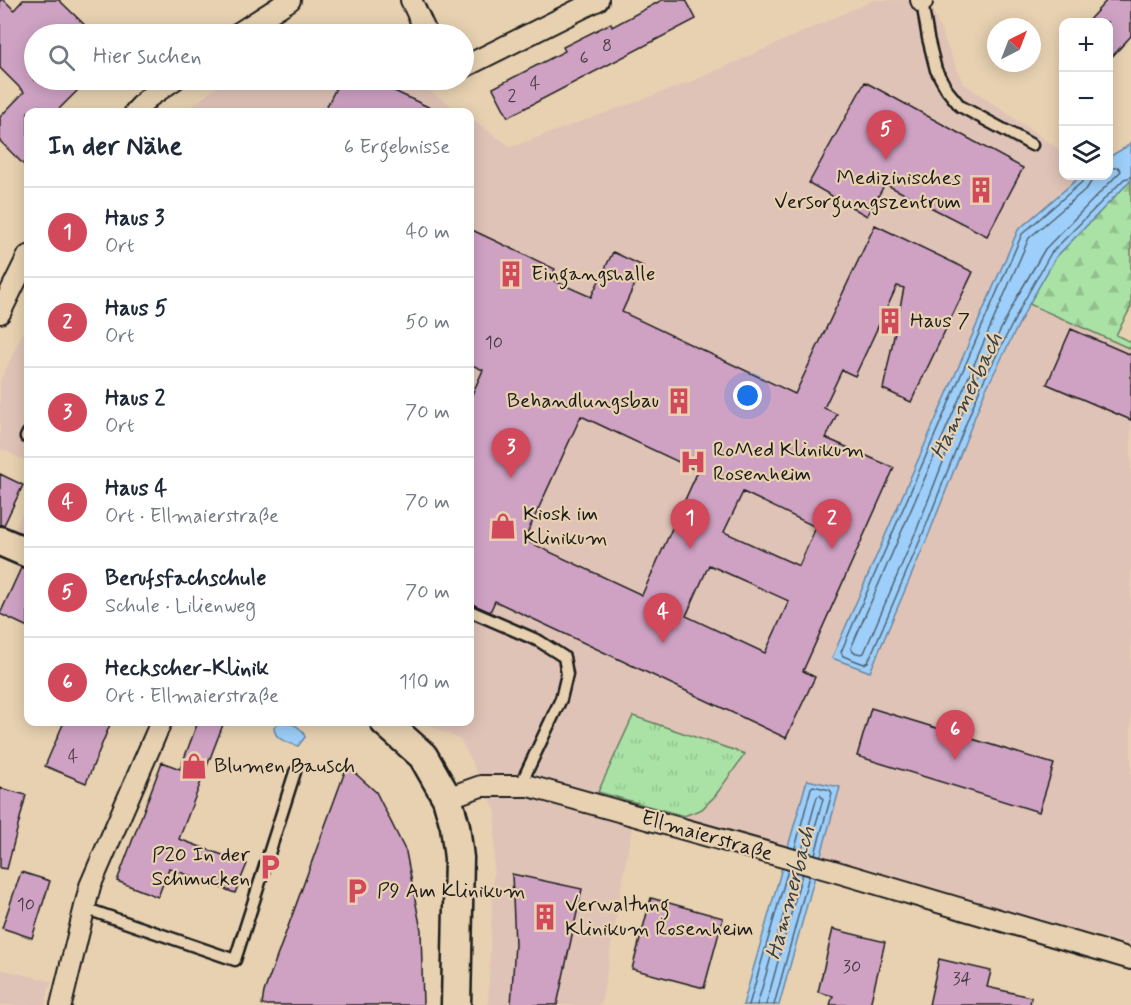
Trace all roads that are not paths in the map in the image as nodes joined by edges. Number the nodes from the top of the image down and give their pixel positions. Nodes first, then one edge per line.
1 (290, 0) edge
2 (411, 0) edge
3 (598, 0) edge
4 (921, 1) edge
5 (253, 24) edge
6 (422, 24) edge
7 (474, 62) edge
8 (160, 90) edge
9 (139, 108) edge
10 (1032, 144) dead end
11 (24, 270) edge
12 (0, 313) edge
13 (0, 541) edge
14 (24, 551) edge
15 (474, 613) edge
16 (159, 726) edge
17 (389, 726) edge
18 (295, 772) dead end
19 (520, 786) junction
20 (447, 798) junction
21 (84, 908) junction
22 (1131, 959) edge
23 (61, 1005) edge
24 (456, 1005) edge

1 - 5 street
2 - 6 street
3 - 7 street
4 - 10 lane
8 - 9 street
11 - 12 street
13 - 14 street
15 - 19 lane
16 - 21 street
17 - 20 street
18 - 21 lane
19 - 20 street, Ellmaierstraße
19 - 22 street, Ellmaierstraße
20 - 24 street
21 - 23 street

